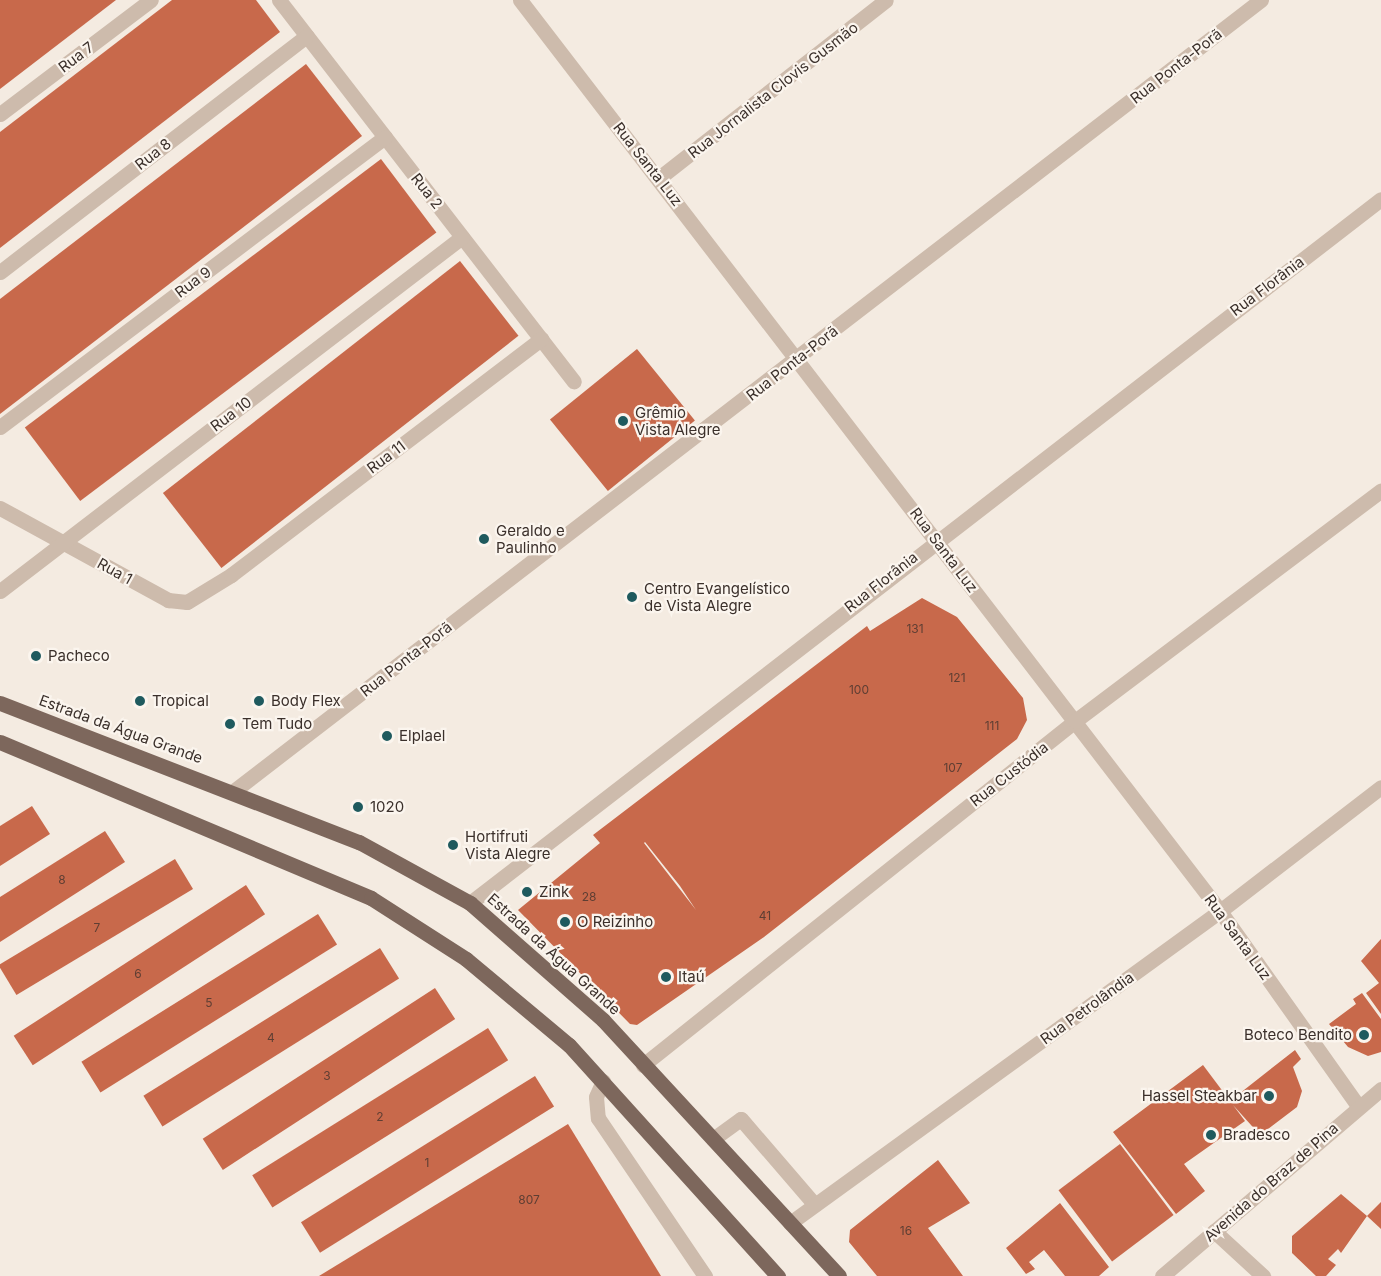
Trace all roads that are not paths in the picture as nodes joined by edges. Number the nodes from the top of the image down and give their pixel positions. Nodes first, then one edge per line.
1 (151, 0) edge
2 (279, 0) edge
3 (520, 0) edge
4 (886, 0) edge
5 (1261, 0) edge
6 (307, 36) junction
7 (0, 114) edge
8 (385, 137) junction
9 (659, 178) junction
10 (1381, 199) edge
11 (462, 237) junction
12 (0, 272) edge
13 (541, 339) junction
14 (798, 358) junction
15 (574, 381) dead end
16 (0, 427) edge
17 (1381, 490) edge
18 (0, 508) edge
19 (936, 539) junction
20 (63, 542) junction
21 (231, 575) joint
22 (0, 591) edge
23 (0, 703) edge
24 (1075, 722) junction
25 (0, 742) edge
26 (1381, 787) edge
27 (236, 790) junction
28 (470, 903) junction
29 (1220, 911) junction
30 (643, 1065) junction
31 (603, 1081) junction
32 (1381, 1089) edge
33 (1359, 1107) junction
34 (713, 1139) junction
35 (815, 1205) junction
36 (790, 1223) junction
37 (1214, 1231) junction
38 (705, 1276) edge
39 (778, 1276) edge
40 (839, 1276) edge
41 (1162, 1276) edge
42 (1263, 1276) edge

1 - 7 street, Rua 7
2 - 6 street, Rua 2
3 - 9 street, Rua Santa Luz
4 - 9 street, Rua Jornalista Clovis Gusmão
5 - 14 street, Rua Ponta-Porã
6 - 8 street, Rua 2
6 - 12 street, Rua 8
8 - 11 street, Rua 2
8 - 16 street, Rua 9
9 - 14 street, Rua Santa Luz
10 - 19 street, Rua Florânia
11 - 13 street, Rua 2
11 - 20 street, Rua 10
13 - 15 street, Rua 2
13 - 21 street, Rua 11
14 - 19 street, Rua Santa Luz
14 - 27 street, Rua Ponta-Porã
17 - 24 street, Rua Custódia
18 - 20 street, Rua 1
19 - 24 street, Rua Santa Luz
19 - 28 street, Rua Florânia
20 - 21 street, Rua 1
20 - 22 street, Rua 10
23 - 27 main road, Estrada da Água Grande
24 - 29 street, Rua Santa Luz
24 - 30 street, Rua Custódia
25 - 31 main road
26 - 29 street, Rua Petrolândia
27 - 28 main road, Estrada da Água Grande
28 - 30 main road, Estrada da Água Grande
29 - 33 street, Rua Santa Luz
29 - 35 street, Rua Petrolândia
30 - 34 main road, Estrada da Água Grande
31 - 38 street
31 - 39 main road
32 - 33 street, Avenida do Braz de Pina
33 - 37 street, Avenida do Braz de Pina
34 - 35 street
34 - 36 main road, Estrada da Água Grande
35 - 36 street, Rua Petrolândia
36 - 40 main road, Estrada da Água Grande
37 - 41 street, Avenida do Braz de Pina
37 - 42 street

